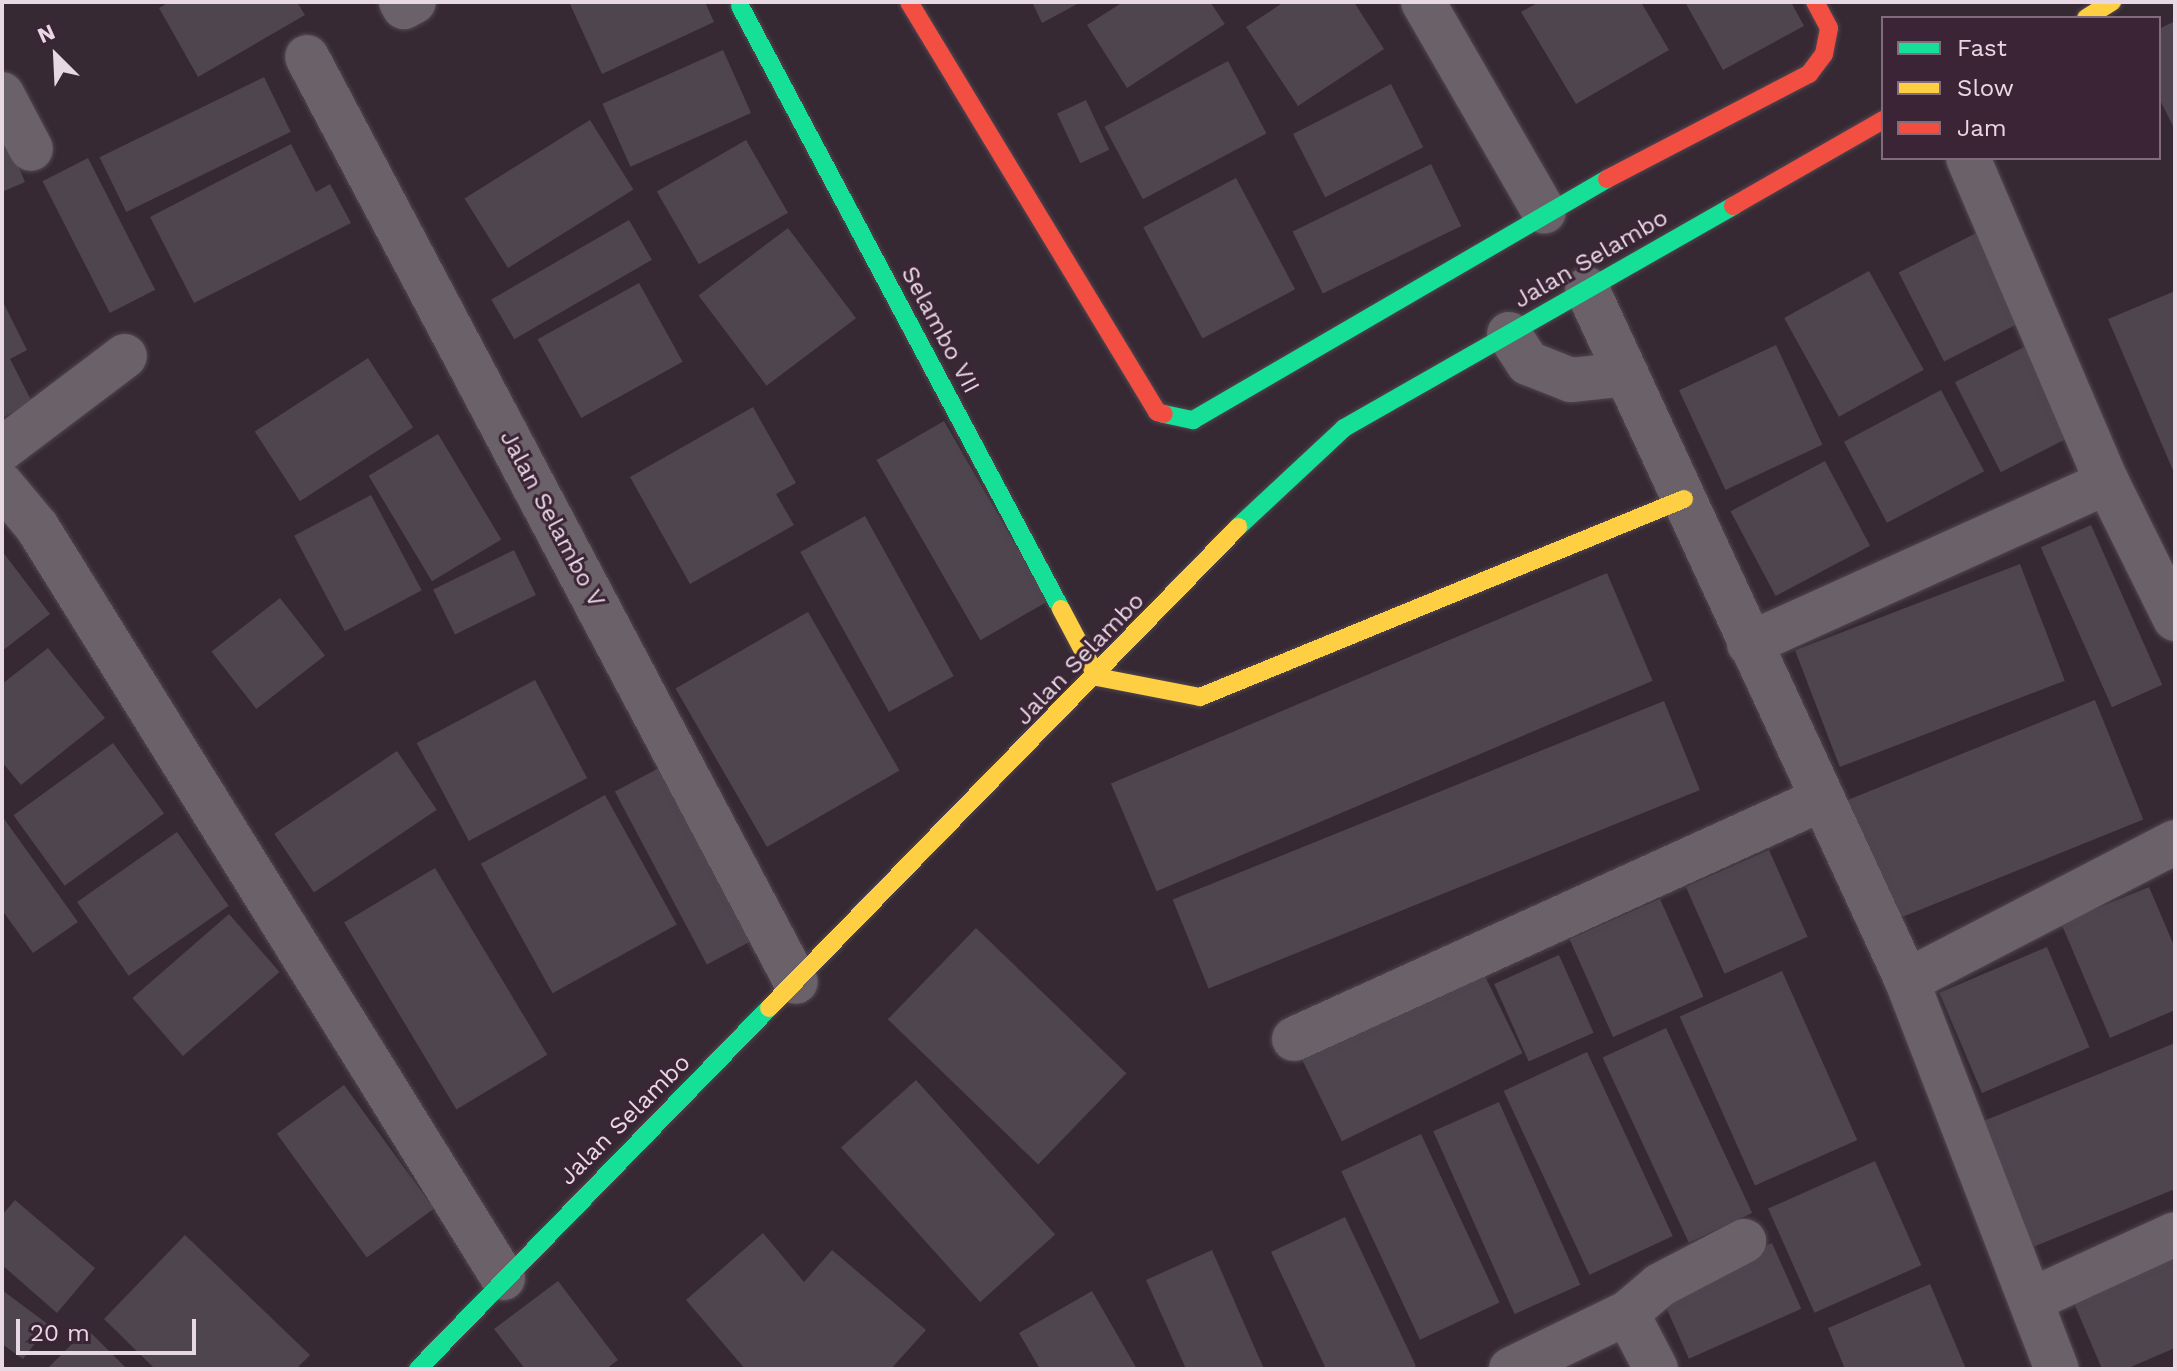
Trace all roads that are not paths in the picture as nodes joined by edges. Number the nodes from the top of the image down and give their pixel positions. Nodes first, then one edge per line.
1 (401, 2) edge
2 (414, 2) edge
3 (909, 2) edge
4 (1423, 2) edge
5 (1815, 2) edge
6 (2112, 2) edge
7 (740, 6) dead end
8 (2089, 16) edge
9 (307, 57) dead end
10 (2, 94) edge
11 (1881, 121) edge
12 (31, 149) dead end
13 (1969, 160) edge
14 (1544, 212) junction
15 (1587, 289) junction
16 (1509, 334) junction
17 (125, 356) dead end
18 (1627, 374) junction
19 (2, 449) edge
20 (2107, 482) junction
21 (2, 485) edge
22 (1684, 499) junction
23 (2175, 619) edge
24 (1749, 644) junction
25 (1097, 677) junction
26 (1822, 799) junction
27 (2175, 842) edge
28 (1907, 981) junction
29 (796, 982) junction
30 (1294, 1039) dead end
31 (2175, 1234) edge
32 (1744, 1241) dead end
33 (503, 1278) junction
34 (2031, 1300) junction
35 (1627, 1313) junction
36 (418, 1369) edge
37 (1511, 1369) edge
38 (1656, 1369) edge
39 (2057, 1369) edge

1 - 2 street
3 - 14 street
4 - 14 street
5 - 14 street
6 - 8 street
7 - 25 street, Selambo VII
9 - 29 street, Jalan Selambo V
10 - 12 street
11 - 15 street, Jalan Selambo
13 - 20 street
15 - 16 street, Jalan Selambo
15 - 18 street
16 - 18 street
16 - 25 street, Jalan Selambo
17 - 19 street
18 - 22 street
20 - 23 street
20 - 24 street
21 - 33 street
22 - 24 street
22 - 25 street
24 - 26 street
25 - 29 street, Jalan Selambo
26 - 28 street
26 - 30 street
27 - 28 street
28 - 34 street
29 - 33 street, Jalan Selambo
31 - 34 street
32 - 35 street
33 - 36 street, Jalan Selambo
34 - 39 street
35 - 37 street
35 - 38 street

